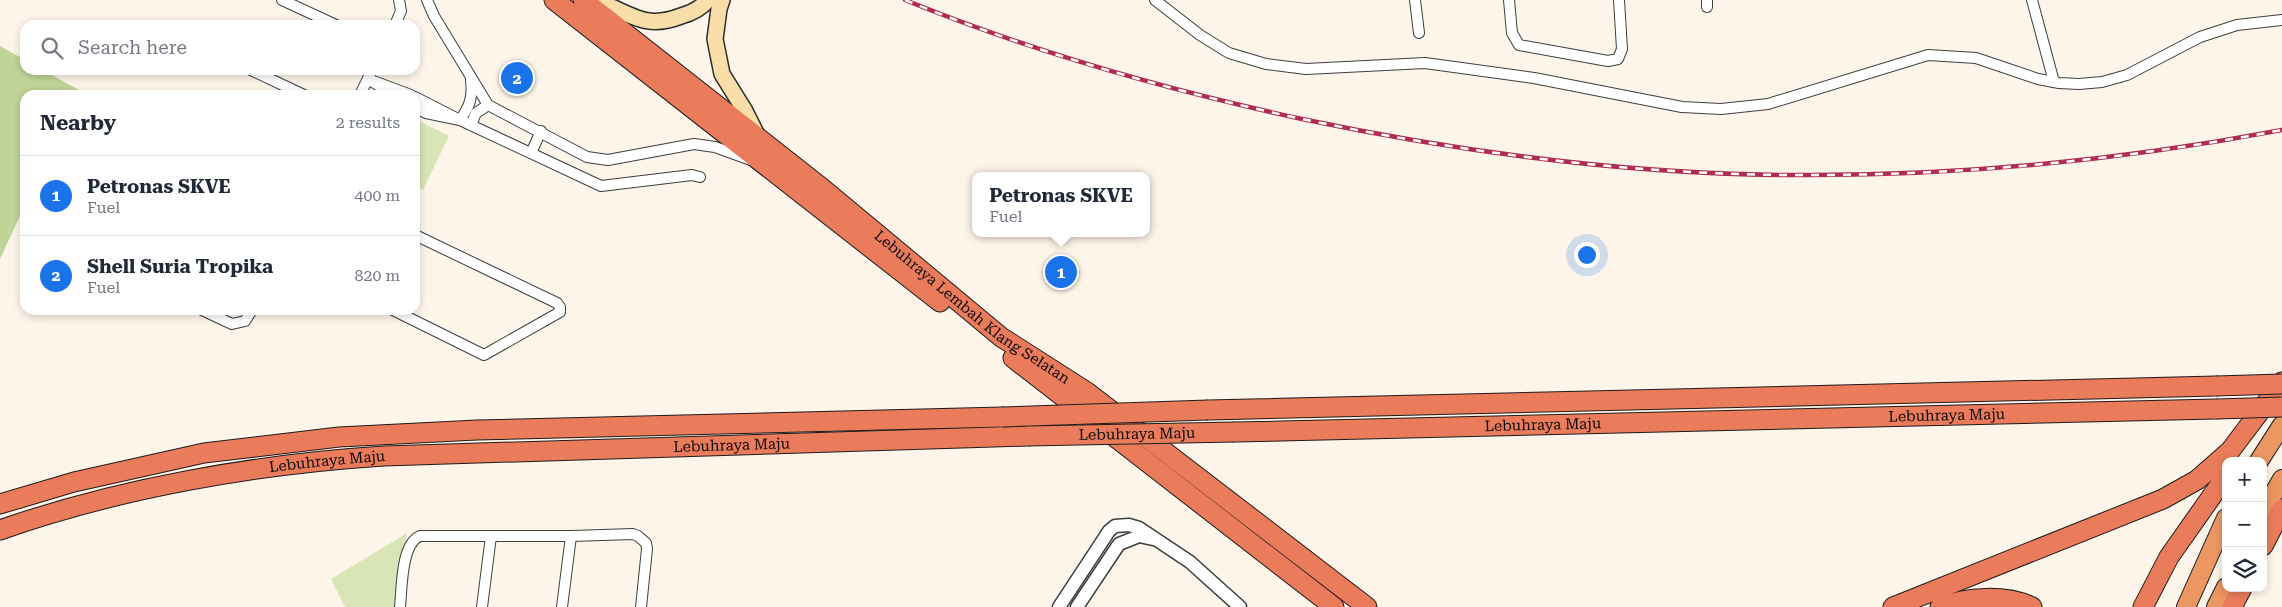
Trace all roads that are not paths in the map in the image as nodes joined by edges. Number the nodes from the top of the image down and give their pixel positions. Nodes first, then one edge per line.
1 (282, 0) edge
2 (399, 0) edge
3 (427, 0) edge
4 (554, 0) edge
5 (583, 0) edge
6 (708, 0) edge
7 (722, 0) edge
8 (1155, 0) edge
9 (1416, 0) edge
10 (1510, 0) edge
11 (1619, 0) edge
12 (2032, 0) edge
13 (325, 20) edge
14 (397, 20) edge
15 (2282, 20) edge
16 (1419, 33) dead end
17 (470, 74) junction
18 (262, 75) edge
19 (370, 75) edge
20 (371, 75) edge
21 (372, 75) edge
22 (2054, 82) junction
23 (293, 90) edge
24 (362, 90) edge
25 (388, 90) edge
26 (401, 90) edge
27 (420, 99) edge
28 (488, 105) junction
29 (420, 110) edge
30 (460, 120) junction
31 (471, 125) junction
32 (540, 131) junction
33 (758, 137) junction
34 (531, 153) junction
35 (760, 162) junction
36 (700, 177) dead end
37 (420, 237) edge
38 (212, 315) edge
39 (249, 315) edge
40 (402, 315) edge
41 (2282, 383) edge
42 (2282, 402) edge
43 (2282, 407) edge
44 (2282, 425) edge
45 (2240, 457) edge
46 (2262, 457) edge
47 (2282, 478) edge
48 (2222, 482) edge
49 (0, 504) edge
50 (2267, 505) edge
51 (2282, 509) edge
52 (2222, 527) edge
53 (0, 530) edge
54 (491, 536) junction
55 (571, 536) junction
56 (2267, 538) edge
57 (1153, 539) junction
58 (2224, 592) edge
59 (2240, 592) edge
60 (1081, 602) edge
61 (1062, 603) edge
62 (400, 607) edge
63 (482, 607) edge
64 (562, 607) edge
65 (641, 607) edge
66 (1240, 607) edge
67 (1334, 607) edge
68 (1367, 607) edge
69 (1892, 607) edge
70 (1940, 607) edge
71 (2032, 607) edge
72 (2143, 607) edge
73 (2186, 607) edge
74 (2216, 607) edge
75 (2232, 607) edge

1 - 13 street
2 - 14 street
3 - 17 street
4 - 35 highway, Lebuhraya Lembah Klang Selatan
5 - 6 main road
5 - 33 highway, Lebuhraya Lembah Klang Selatan
7 - 33 main road
8 - 22 street
9 - 16 street
10 - 11 street
12 - 22 street
15 - 22 street
17 - 28 street
17 - 30 street
18 - 23 street
19 - 24 street
20 - 25 street
21 - 26 street
27 - 30 street
28 - 31 street
28 - 32 street
29 - 30 street
30 - 31 street
31 - 34 street
32 - 34 street
32 - 35 street
33 - 68 highway, Lebuhraya Lembah Klang Selatan
34 - 36 street
35 - 67 highway, Lebuhraya Lembah Klang Selatan
37 - 40 street
38 - 39 street
41 - 49 highway, Lebuhraya Maju, bridge
41 - 69 highway
42 - 45 highway
43 - 53 highway, Lebuhraya Maju, bridge
44 - 46 highway
47 - 50 highway
48 - 72 highway
51 - 56 highway
52 - 73 highway
54 - 55 street
54 - 62 street
54 - 63 street
55 - 64 street
55 - 65 street
57 - 60 street
57 - 61 street
57 - 66 street
58 - 74 highway
59 - 75 highway
60 - 61 street
70 - 71 highway

